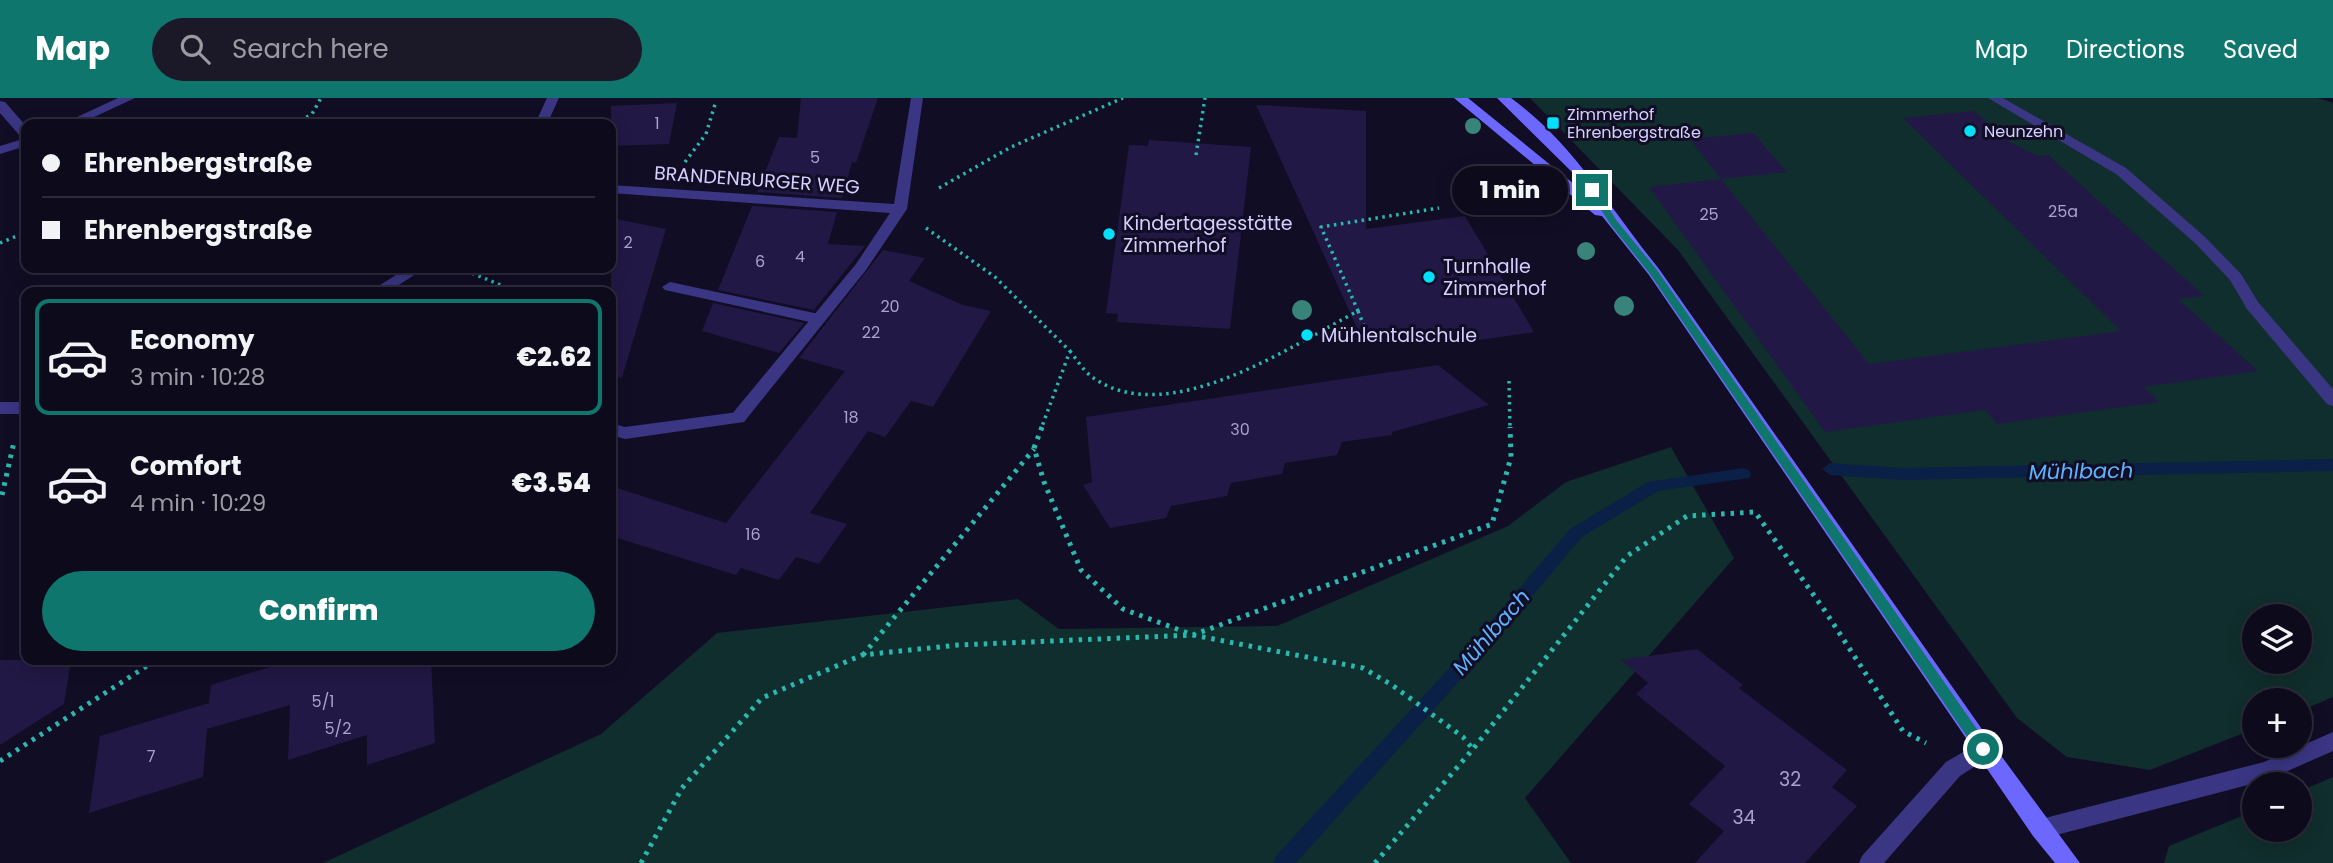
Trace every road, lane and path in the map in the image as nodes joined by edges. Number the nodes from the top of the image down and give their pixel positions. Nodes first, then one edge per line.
1 (129, 98) edge
2 (321, 98) edge
3 (553, 98) edge
4 (917, 98) edge
5 (1123, 98) edge
6 (1205, 98) edge
7 (1460, 98) edge
8 (1503, 98) edge
9 (1994, 98) edge
10 (716, 101) dead end
11 (0, 105) edge
12 (81, 119) edge
13 (303, 119) edge
14 (543, 119) edge
15 (21, 128) edge
16 (21, 144) edge
17 (0, 150) edge
18 (1196, 155) dead end
19 (616, 189) edge
20 (667, 193) junction
21 (1438, 208) dead end
22 (901, 209) junction
23 (1614, 223) junction
24 (21, 234) edge
25 (0, 243) edge
26 (409, 273) edge
27 (471, 273) edge
28 (386, 287) edge
29 (506, 287) edge
30 (670, 287) dead end
31 (1358, 311) junction
32 (819, 319) junction
33 (1370, 341) dead end
34 (1070, 351) junction
35 (1509, 381) dead end
36 (2333, 400) edge
37 (0, 408) edge
38 (21, 408) edge
39 (616, 430) edge
40 (18, 435) dead end
41 (1034, 448) junction
42 (2, 495) dead end
43 (1192, 635) junction
44 (862, 655) junction
45 (148, 665) edge
46 (2333, 741) edge
47 (1473, 749) junction
48 (1983, 749) junction
49 (0, 761) edge
50 (2041, 829) junction
51 (641, 863) edge
52 (1375, 863) edge
53 (1870, 863) edge
54 (2069, 863) edge

1 - 12 street
2 - 13 path
3 - 14 street
4 - 22 street
5 - 22 path
6 - 18 path
7 - 23 street
8 - 23 street
9 - 36 street
10 - 20 path
11 - 15 street
16 - 17 street
19 - 20 street, BRANDENBURGER WEG
20 - 22 street, BRANDENBURGER WEG
21 - 31 path
22 - 32 street
22 - 34 path
23 - 48 street
24 - 25 path
26 - 28 street
27 - 29 path
30 - 32 street
31 - 33 path
31 - 34 path
32 - 39 street
34 - 41 path
35 - 43 path
37 - 38 street
40 - 42 path
41 - 43 path
41 - 44 path
43 - 44 path
43 - 47 path
44 - 51 path
45 - 49 path
46 - 50 street
47 - 48 path
47 - 52 path
48 - 50 street
48 - 53 street
50 - 54 street

